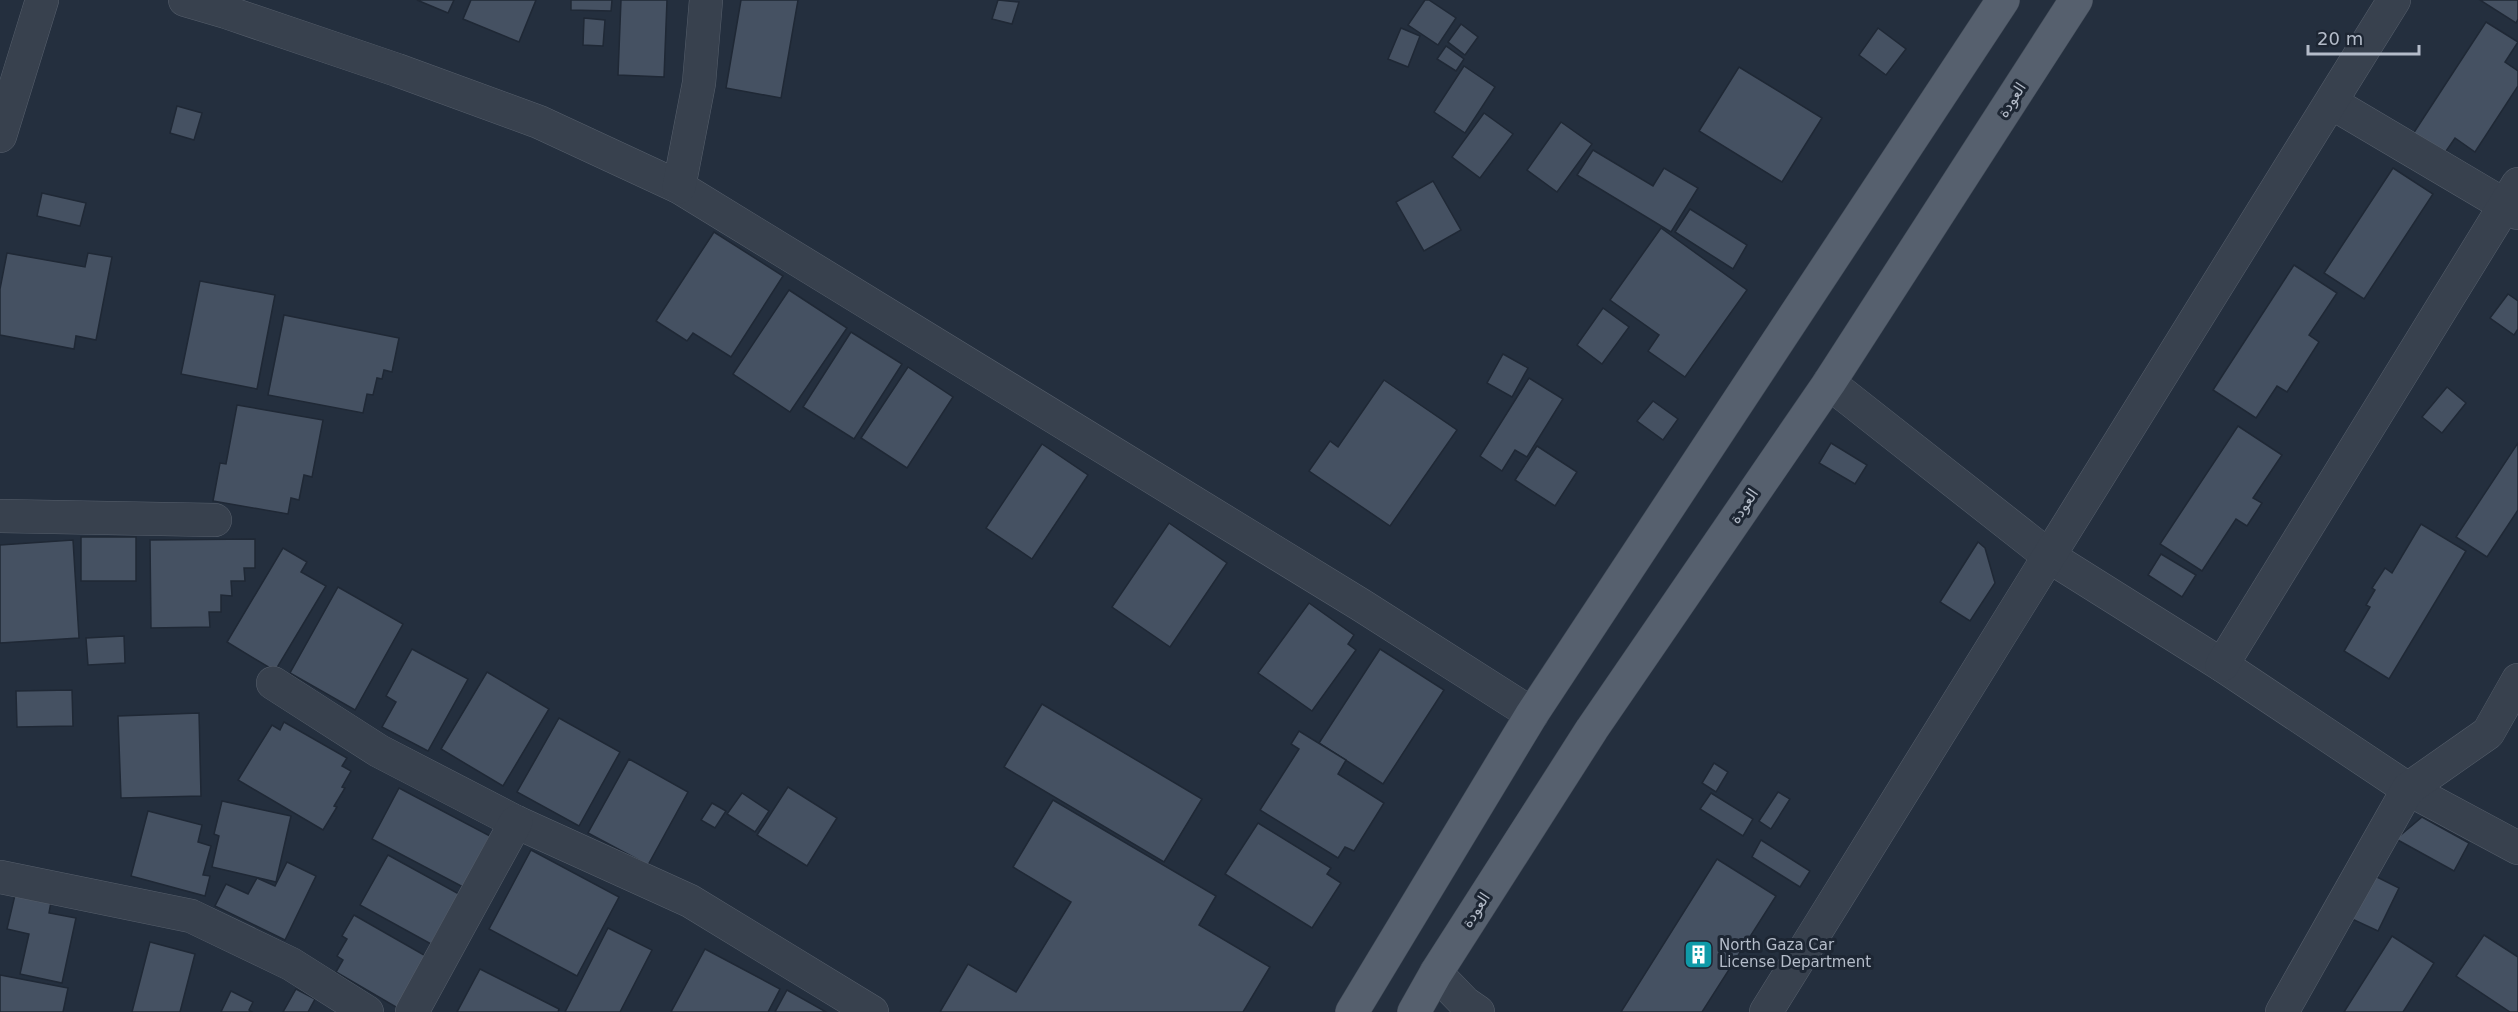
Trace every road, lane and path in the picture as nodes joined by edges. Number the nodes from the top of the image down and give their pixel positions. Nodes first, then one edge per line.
1 (42, 0) edge
2 (185, 0) edge
3 (706, 0) edge
4 (2004, 0) edge
5 (2076, 0) edge
6 (2394, 0) edge
7 (2332, 104) junction
8 (0, 135) edge
9 (679, 187) junction
10 (2513, 201) edge
11 (1829, 383) junction
12 (0, 516) edge
13 (214, 520) dead end
14 (2050, 557) junction
15 (2222, 665) junction
16 (2518, 680) edge
17 (273, 683) dead end
18 (1532, 714) junction
19 (2408, 789) junction
20 (516, 822) junction
21 (2518, 848) edge
22 (0, 877) edge
23 (1436, 972) junction
24 (367, 1012) edge
25 (412, 1012) edge
26 (872, 1012) edge
27 (1352, 1012) edge
28 (1414, 1012) edge
29 (1478, 1012) edge
30 (1766, 1012) edge
31 (2282, 1012) edge

1 - 8 street
2 - 9 street
3 - 9 street
4 - 18 main road
5 - 11 main road, العودة
6 - 7 street
7 - 10 street
7 - 14 street
9 - 18 street
10 - 15 street
11 - 14 street
11 - 23 main road, العودة
12 - 13 street
14 - 15 street
14 - 30 street
15 - 19 street
16 - 19 street
17 - 20 street
18 - 27 main road
19 - 21 street
19 - 31 street
20 - 25 street
20 - 26 street
22 - 24 street
23 - 28 main road, العودة
23 - 29 street

